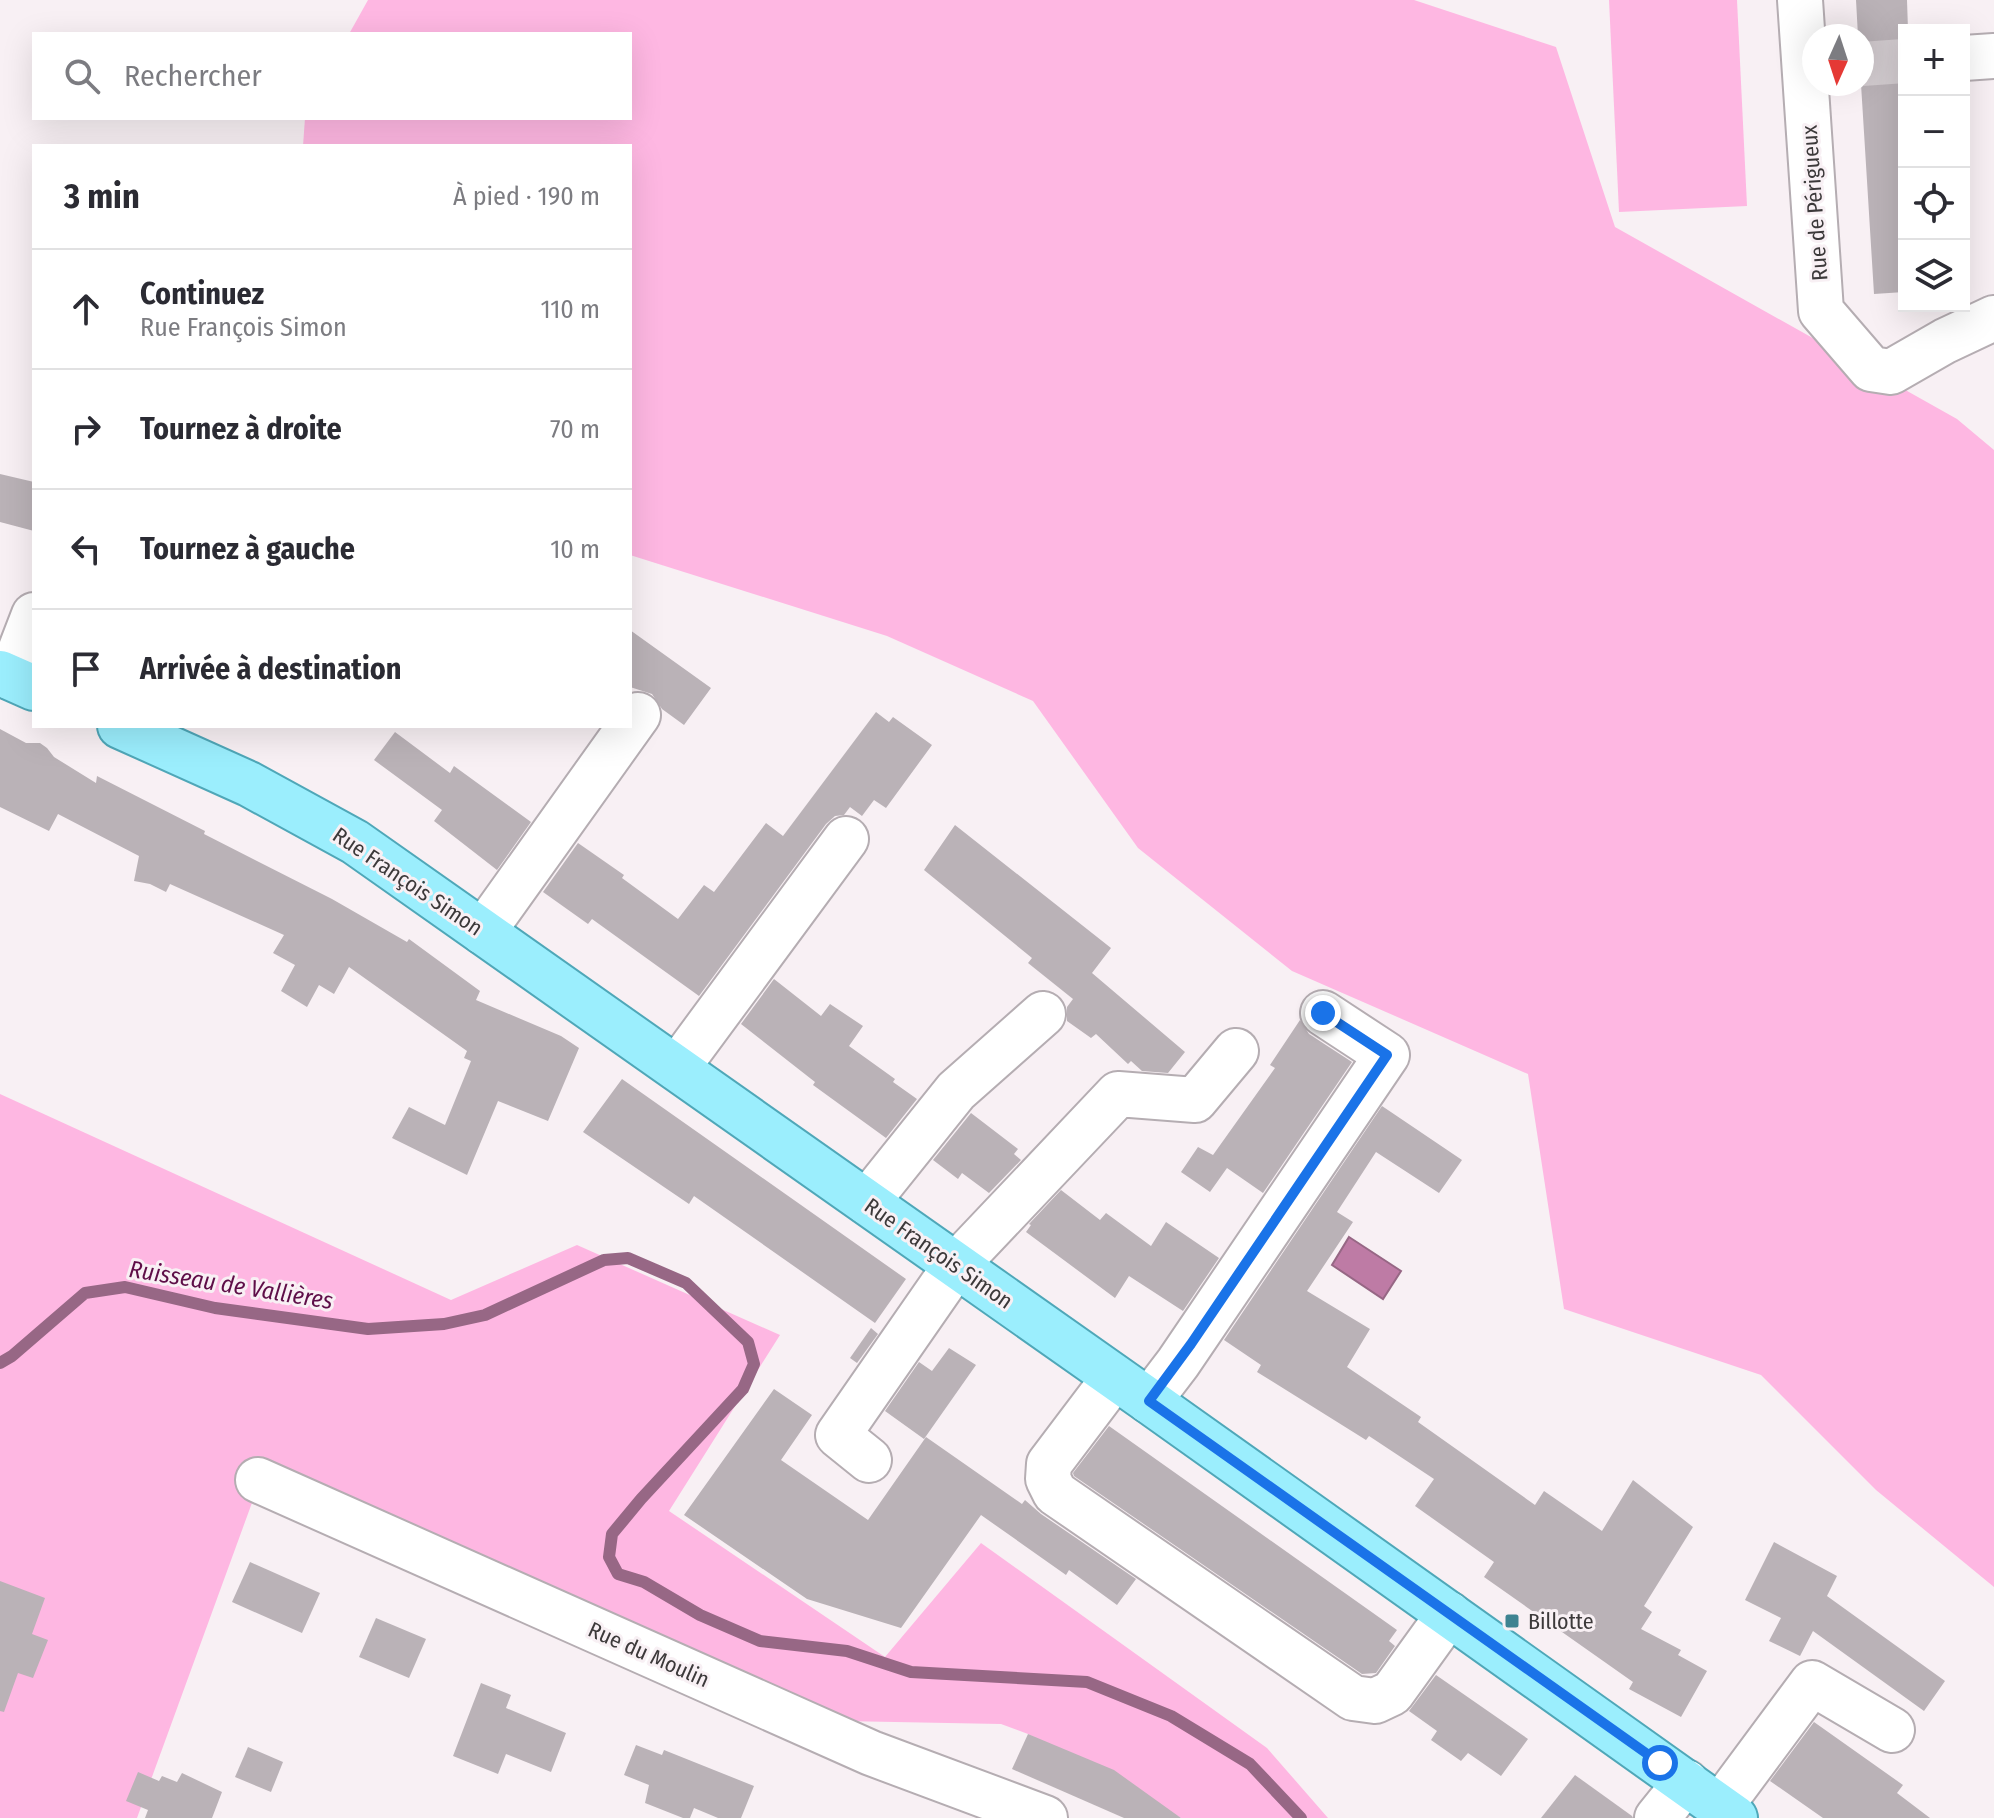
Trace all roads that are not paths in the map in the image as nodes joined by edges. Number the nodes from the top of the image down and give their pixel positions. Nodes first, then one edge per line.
1 (1800, 0) edge
2 (1803, 24) edge
3 (1994, 56) edge
4 (1970, 58) edge
5 (1810, 96) edge
6 (1994, 318) edge
7 (32, 622) edge
8 (15, 679) edge
9 (638, 715) dead end
10 (632, 723) edge
11 (124, 728) edge
12 (629, 728) edge
13 (846, 839) dead end
14 (483, 932) junction
15 (1323, 1013) dead end
16 (1043, 1014) dead end
17 (1236, 1051) dead end
18 (677, 1068) junction
19 (867, 1202) junction
20 (956, 1265) junction
21 (1132, 1390) junction
22 (869, 1460) dead end
23 (258, 1480) dead end
24 (1449, 1614) junction
25 (1892, 1730) dead end
26 (1713, 1802) edge
27 (1045, 1818) edge
28 (1657, 1818) edge

1 - 2 street, Rue de Périgueux
3 - 4 street
5 - 6 street, Rue de Périgueux
7 - 8 street
9 - 10 street
11 - 14 main road, Rue François Simon
12 - 14 street
13 - 18 street
14 - 18 main road, Rue François Simon
15 - 21 street
16 - 19 street
17 - 20 street
18 - 19 main road, Rue François Simon
19 - 20 main road, Rue François Simon
20 - 21 main road, Rue François Simon
20 - 22 street
21 - 24 main road, Rue François Simon
21 - 24 street
23 - 27 street, Rue du Moulin
24 - 26 main road, Rue François Simon
25 - 26 street
26 - 28 street

